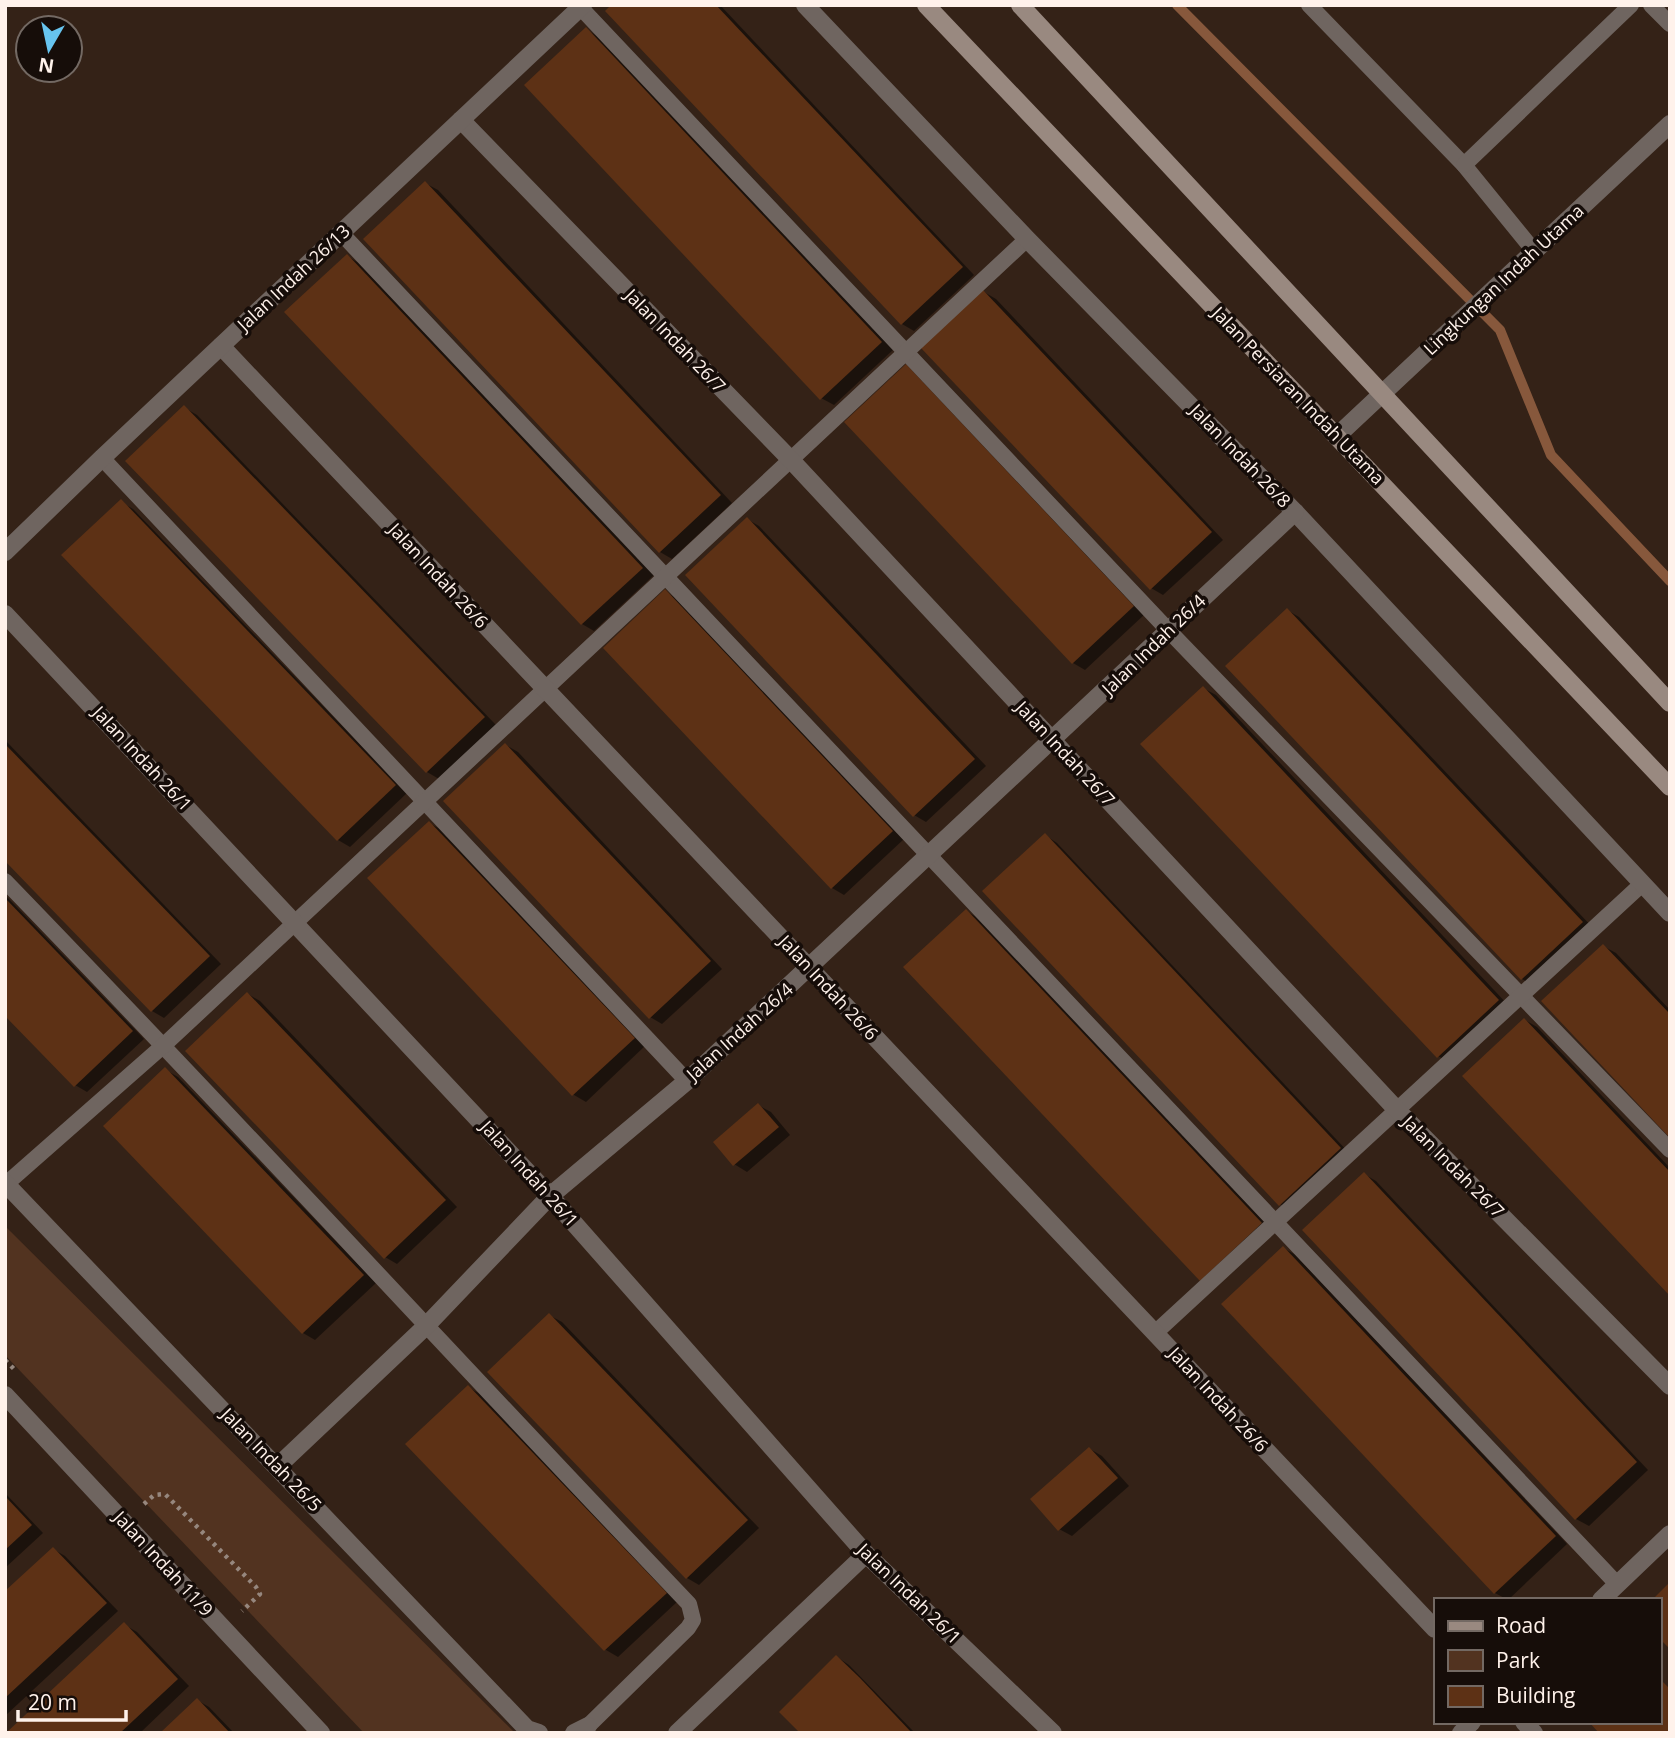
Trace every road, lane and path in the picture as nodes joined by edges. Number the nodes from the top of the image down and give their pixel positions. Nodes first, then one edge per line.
1 (805, 5) edge
2 (926, 5) edge
3 (1020, 5) edge
4 (1309, 5) edge
5 (1631, 5) edge
6 (1651, 5) edge
7 (582, 6) edge
8 (1670, 24) edge
9 (461, 120) junction
10 (1670, 124) edge
11 (1464, 165) junction
12 (342, 234) junction
13 (1027, 239) junction
14 (1534, 251) junction
15 (221, 346) junction
16 (906, 353) junction
17 (1381, 395) junction
18 (1337, 436) junction
19 (102, 458) junction
20 (791, 460) junction
21 (1295, 512) junction
22 (5, 552) edge
23 (666, 576) junction
24 (5, 614) edge
25 (1169, 631) junction
26 (545, 689) junction
27 (1670, 704) edge
28 (1054, 741) junction
29 (1670, 787) edge
30 (424, 801) junction
31 (930, 855) junction
32 (5, 881) edge
33 (1642, 884) junction
34 (1670, 913) edge
35 (295, 921) junction
36 (810, 969) junction
37 (1521, 996) junction
38 (164, 1045) junction
39 (687, 1081) junction
40 (1396, 1109) junction
41 (1670, 1150) edge
42 (6, 1184) edge
43 (550, 1196) junction
44 (1276, 1220) junction
45 (425, 1327) junction
46 (1155, 1333) junction
47 (1670, 1386) edge
48 (5, 1395) edge
49 (278, 1466) junction
50 (1670, 1534) edge
51 (866, 1554) junction
52 (1618, 1584) junction
53 (1603, 1598) edge
54 (1434, 1628) edge
55 (581, 1729) edge
56 (321, 1733) edge
57 (539, 1733) edge
58 (677, 1733) edge
59 (1053, 1733) edge

1 - 13 street, Jalan Indah 26/8
2 - 18 main road, Jalan Persiaran Indah Utama
3 - 17 main road
4 - 11 lane
5 - 11 lane
6 - 8 lane
7 - 9 street, Jalan Indah 26/13
7 - 16 lane
9 - 12 street, Jalan Indah 26/13
9 - 20 street, Jalan Indah 26/7
10 - 14 street, Lingkungan Indah Utama
11 - 14 lane
12 - 15 street, Jalan Indah 26/13
12 - 23 lane
13 - 16 lane
13 - 21 street, Jalan Indah 26/8
14 - 17 street, Lingkungan Indah Utama
15 - 19 street, Jalan Indah 26/13
15 - 26 street, Jalan Indah 26/6
16 - 20 lane
16 - 25 lane
17 - 18 street, Lingkungan Indah Utama
17 - 27 main road
18 - 29 main road, Jalan Persiaran Indah Utama
19 - 22 street, Jalan Indah 26/13
19 - 30 lane
20 - 23 lane
20 - 28 street, Jalan Indah 26/7
21 - 25 street, Jalan Indah 26/4
21 - 33 street, Jalan Indah 26/8
23 - 26 lane
23 - 31 lane
24 - 35 street, Jalan Indah 26/1
25 - 28 street, Jalan Indah 26/4
25 - 37 lane
26 - 30 lane
26 - 36 street, Jalan Indah 26/6
28 - 31 street, Jalan Indah 26/4
28 - 40 street, Jalan Indah 26/7
30 - 35 lane
30 - 39 lane
31 - 36 street, Jalan Indah 26/4
31 - 44 lane
32 - 38 lane
33 - 34 street, Jalan Indah 26/8
33 - 37 lane
35 - 38 lane
35 - 43 street, Jalan Indah 26/1
36 - 39 street, Jalan Indah 26/4
36 - 46 street, Jalan Indah 26/6
37 - 40 lane
37 - 41 lane
38 - 42 lane
38 - 45 lane
39 - 43 street, Jalan Indah 26/4
40 - 44 lane
40 - 47 street, Jalan Indah 26/7
42 - 49 street, Jalan Indah 26/5
43 - 45 street, Jalan Indah 26/4
43 - 51 street, Jalan Indah 26/1
44 - 46 lane
44 - 52 lane
45 - 49 street, Jalan Indah 26/4
45 - 55 lane
46 - 54 street, Jalan Indah 26/6
48 - 56 street, Jalan Indah 11/9
49 - 57 street, Jalan Indah 26/5
50 - 52 street
51 - 58 street
51 - 59 street, Jalan Indah 26/1
52 - 53 street

